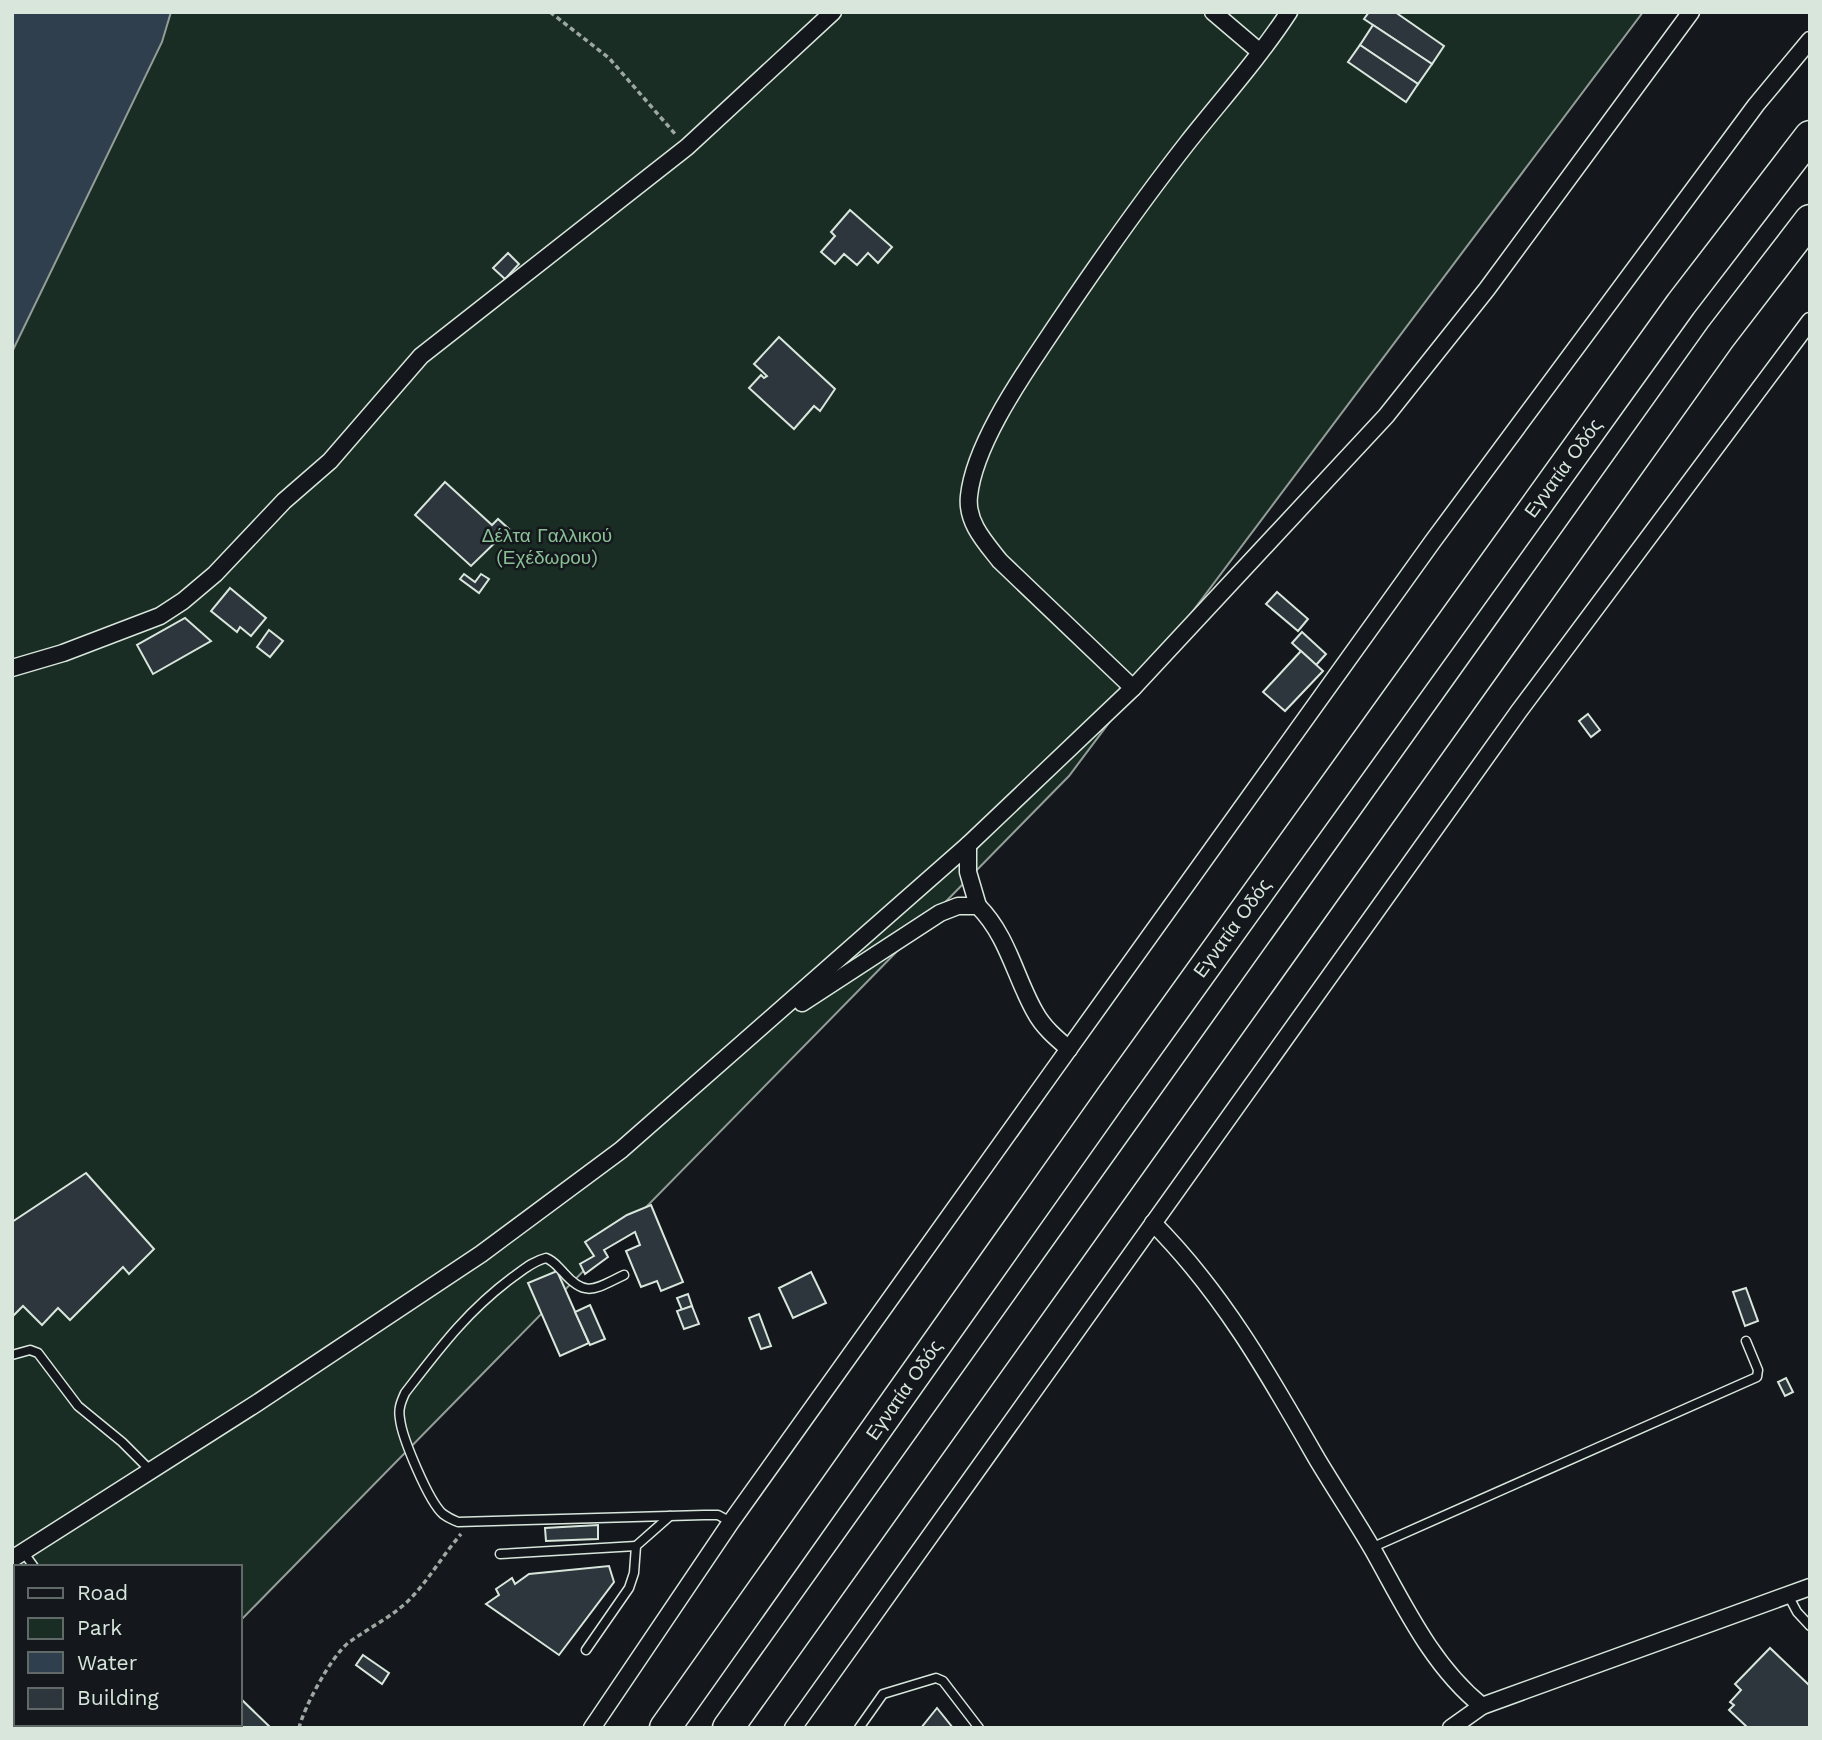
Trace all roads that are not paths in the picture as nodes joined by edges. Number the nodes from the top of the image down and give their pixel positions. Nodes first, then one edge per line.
1 (833, 12) edge
2 (1213, 12) edge
3 (1289, 12) edge
4 (1691, 12) edge
5 (1810, 40) edge
6 (1260, 52) junction
7 (1810, 136) edge
8 (1810, 220) edge
9 (1810, 321) edge
10 (12, 668) edge
11 (1133, 688) junction
12 (968, 845) junction
13 (978, 906) junction
14 (751, 1038) junction
15 (1069, 1049) junction
16 (1153, 1223) junction
17 (624, 1275) dead end
18 (1746, 1341) dead end
19 (12, 1356) edge
20 (150, 1470) junction
21 (670, 1516) junction
22 (731, 1522) junction
23 (636, 1546) junction
24 (1371, 1548) junction
25 (500, 1554) dead end
26 (18, 1556) edge
27 (1810, 1587) edge
28 (1788, 1595) junction
29 (1810, 1626) edge
30 (586, 1650) dead end
31 (1482, 1706) junction
32 (592, 1728) edge
33 (665, 1728) edge
34 (728, 1728) edge
35 (793, 1728) edge
36 (859, 1728) edge
37 (979, 1728) edge
38 (1451, 1728) edge

1 - 10 street
2 - 6 street
3 - 6 street
4 - 11 street
5 - 15 street
6 - 11 street
7 - 33 highway, Εγνατία Οδός
8 - 34 highway
9 - 16 street
11 - 12 street
12 - 13 street
12 - 14 street
13 - 14 street
13 - 15 street
14 - 20 street
15 - 22 street
16 - 24 street
16 - 35 street
17 - 21 lane
18 - 24 lane
19 - 20 lane
20 - 26 street
21 - 22 lane
21 - 23 lane
22 - 32 street
23 - 25 lane
23 - 30 lane
24 - 31 street
27 - 28 street
28 - 29 lane
28 - 31 street
31 - 38 street
36 - 37 lane

